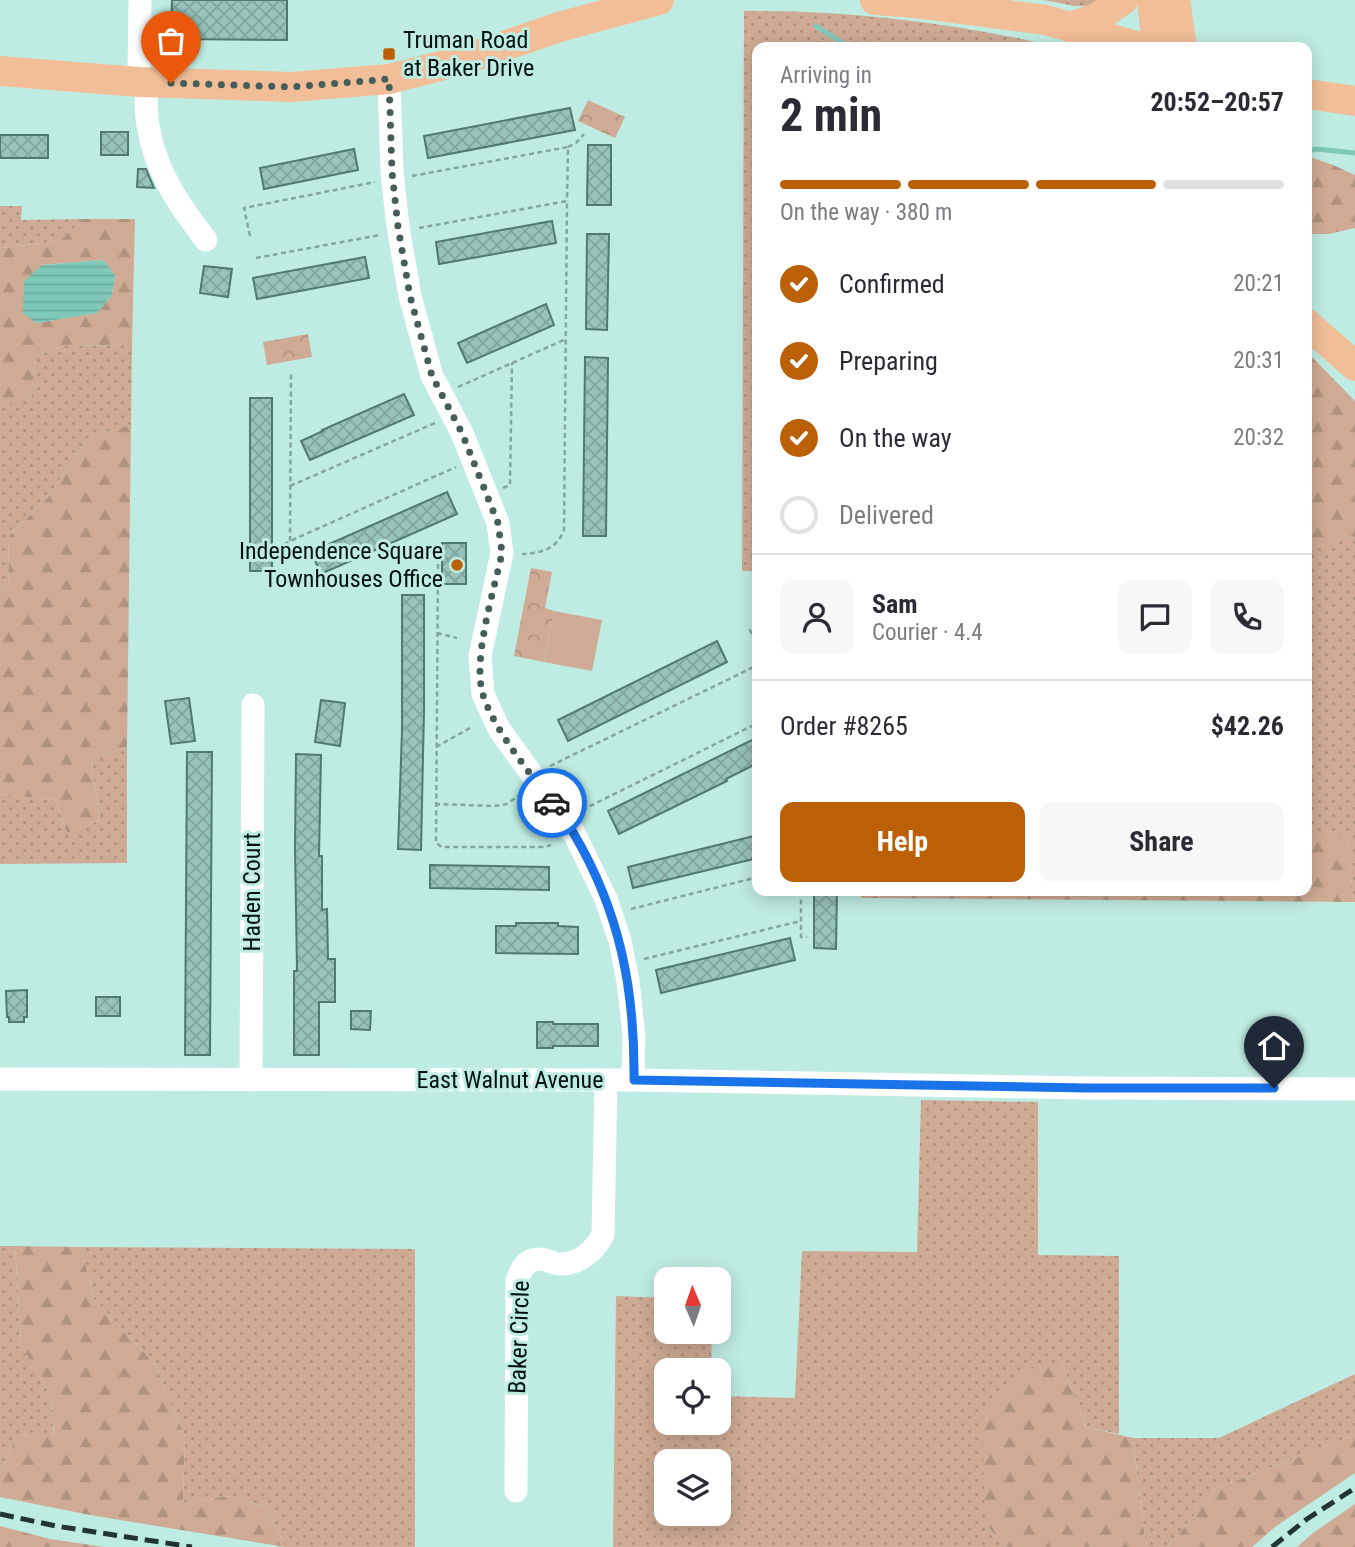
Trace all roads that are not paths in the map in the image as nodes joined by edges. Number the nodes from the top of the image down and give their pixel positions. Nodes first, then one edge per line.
1 (140, 0) edge
2 (659, 0) edge
3 (874, 0) edge
4 (1123, 0) edge
5 (1152, 0) edge
6 (1175, 0) edge
7 (915, 2) edge
8 (1070, 27) junction
9 (1122, 42) edge
10 (1156, 42) edge
11 (1181, 42) edge
12 (0, 71) edge
13 (389, 79) junction
14 (143, 82) junction
15 (1312, 95) edge
16 (1355, 101) edge
17 (206, 240) dead end
18 (1312, 326) edge
19 (1355, 366) edge
20 (253, 705) dead end
21 (0, 1079) edge
22 (251, 1080) junction
23 (606, 1080) junction
24 (634, 1080) junction
25 (1355, 1089) edge
26 (516, 1491) dead end

1 - 14 street
2 - 13 main road
3 - 7 main road
4 - 8 main road
5 - 10 main road
6 - 11 main road
7 - 8 main road
8 - 9 main road
12 - 14 main road
13 - 14 main road
13 - 24 street
14 - 17 street
15 - 16 main road
18 - 19 main road
20 - 22 street, Haden Court
21 - 22 street, East Walnut Avenue
22 - 23 street, East Walnut Avenue
23 - 24 street, East Walnut Avenue
23 - 26 street, Baker Circle
24 - 25 street, East Walnut Avenue

